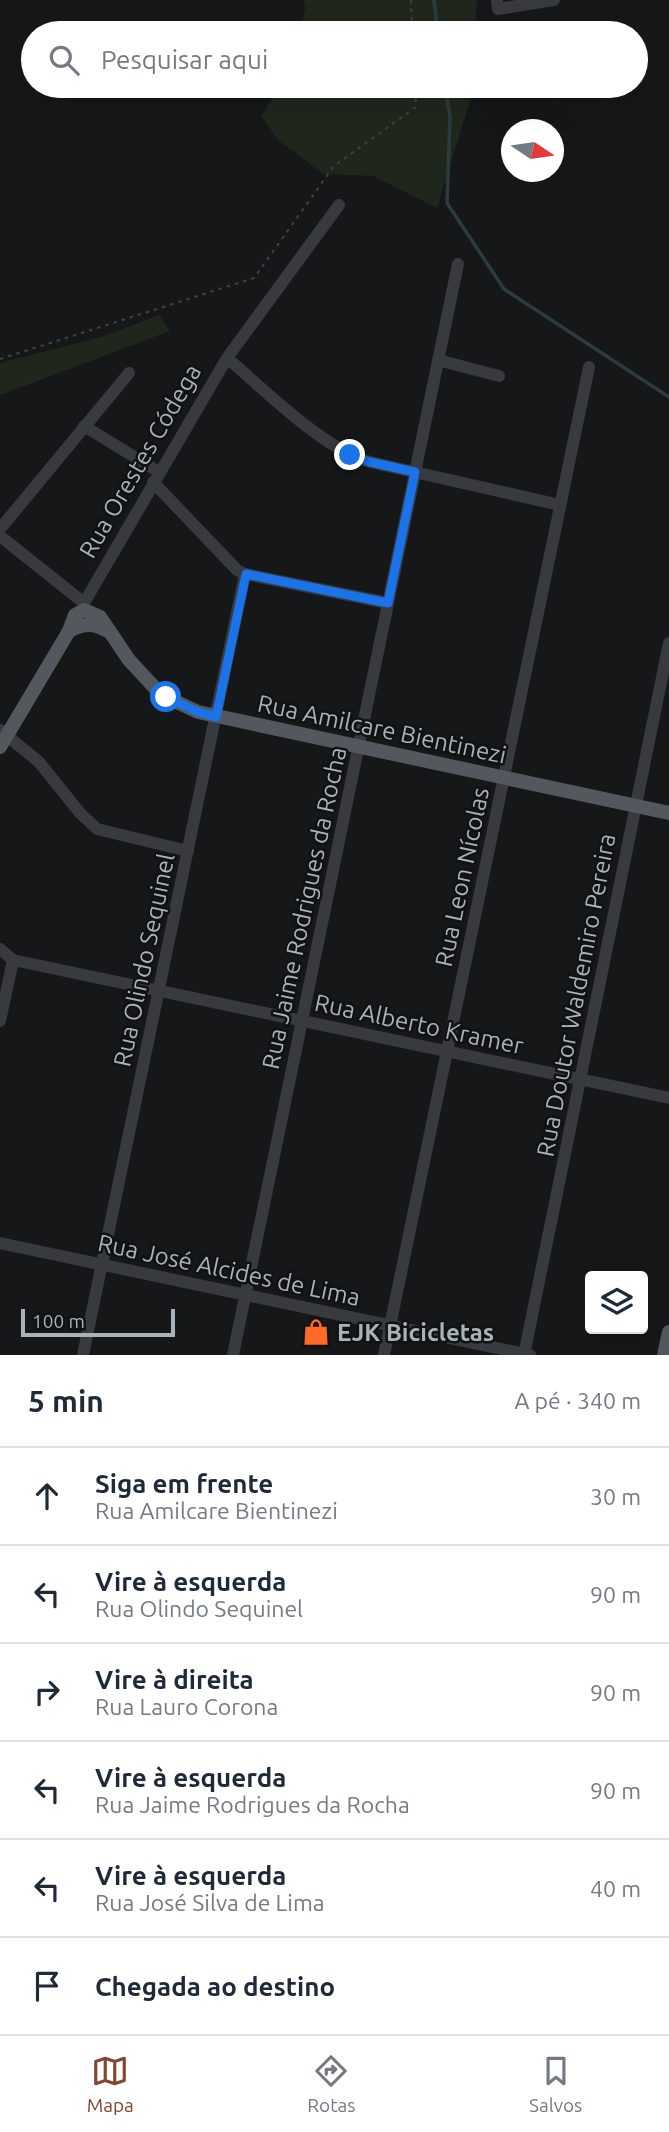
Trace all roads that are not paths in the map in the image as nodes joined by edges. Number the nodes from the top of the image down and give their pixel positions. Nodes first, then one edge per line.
1 (554, 0) edge
2 (497, 4) edge
3 (339, 205) dead end
4 (458, 264) dead end
5 (227, 358) junction
6 (438, 360) junction
7 (589, 367) dead end
8 (129, 373) dead end
9 (499, 376) dead end
10 (84, 426) junction
11 (415, 472) junction
12 (156, 477) junction
13 (561, 505) junction
14 (0, 529) edge
15 (0, 536) edge
16 (246, 574) junction
17 (388, 603) junction
18 (84, 607) junction
19 (69, 631) junction
20 (108, 631) junction
21 (669, 643) edge
22 (216, 717) junction
23 (2, 737) edge
24 (359, 747) junction
25 (504, 778) junction
26 (636, 806) junction
27 (669, 813) edge
28 (188, 851) junction
29 (0, 949) edge
30 (13, 960) junction
31 (159, 990) junction
32 (0, 1021) edge
33 (302, 1021) junction
34 (447, 1051) junction
35 (580, 1079) junction
36 (669, 1098) edge
37 (0, 1243) edge
38 (102, 1265) junction
39 (245, 1295) junction
40 (390, 1325) junction
41 (669, 1332) edge
42 (83, 1355) edge
43 (233, 1355) edge
44 (384, 1355) edge
45 (526, 1355) edge
46 (664, 1355) edge

1 - 2 street
3 - 5 street, Rua Orestes Códega
4 - 6 street, Rua Jaime Rodrigues da Rocha
5 - 11 street
5 - 12 street, Rua Orestes Códega
6 - 9 street
6 - 11 street, Rua Jaime Rodrigues da Rocha
7 - 13 street, Rua Leon Nícolas
8 - 10 street
10 - 12 street
10 - 14 street
11 - 13 street
11 - 17 street, Rua Jaime Rodrigues da Rocha
12 - 16 street
12 - 18 street, Rua Orestes Códega
13 - 25 street, Rua Leon Nícolas
15 - 18 street, Rua Amilcare Bientinezi
16 - 17 street
16 - 22 street, Rua Olindo Sequinel
17 - 24 street, Rua Jaime Rodrigues da Rocha
18 - 19 main road, Rua Orestes Códega
18 - 20 main road, Rua Amilcare Bientinezi
19 - 20 main road
19 - 23 main road, Rua Orestes Códega
20 - 22 main road, Rua Amilcare Bientinezi
21 - 26 street, Rua Doutor Waldemiro Pereira
22 - 24 main road, Rua Amilcare Bientinezi
22 - 28 street, Rua Olindo Sequinel
23 - 28 street
24 - 25 main road, Rua Amilcare Bientinezi
24 - 33 street, Rua Jaime Rodrigues da Rocha
25 - 26 main road, Rua Amilcare Bientinezi
25 - 34 street, Rua Leon Nícolas
26 - 27 main road, Rua Amilcare Bientinezi
26 - 35 street, Rua Doutor Waldemiro Pereira
28 - 31 street, Rua Olindo Sequinel
29 - 30 street, Rua Alberto Kramer
30 - 31 street, Rua Alberto Kramer
30 - 32 street
31 - 33 street, Rua Alberto Kramer
31 - 38 street, Rua Olindo Sequinel
33 - 34 street, Rua Alberto Kramer
33 - 39 street, Rua Jaime Rodrigues da Rocha
34 - 35 street, Rua Alberto Kramer
34 - 40 street, Rua Leon Nícolas
35 - 36 street, Rua Alberto Kramer
35 - 45 street, Rua Doutor Waldemiro Pereira
37 - 38 street, Rua José Alcides de Lima
38 - 39 street, Rua José Alcides de Lima
38 - 42 street, Rua Olindo Sequinel
39 - 40 street, Rua José Alcides de Lima
39 - 43 street, Rua Jaime Rodrigues da Rocha
40 - 44 street, Rua Leon Nícolas
40 - 45 street, Rua José Alcides de Lima
41 - 46 main road

